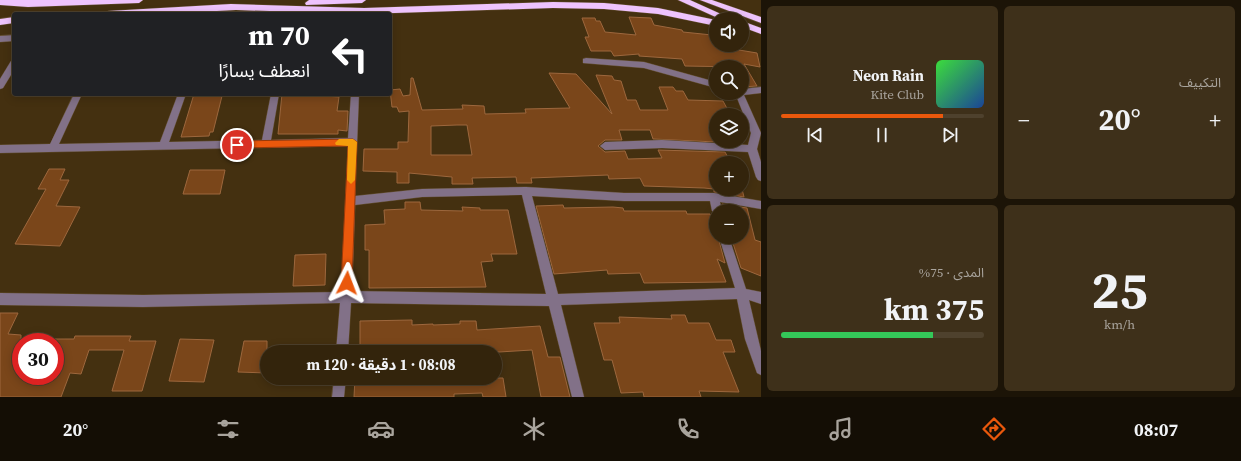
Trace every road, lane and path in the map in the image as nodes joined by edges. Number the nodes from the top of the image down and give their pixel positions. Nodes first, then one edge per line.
1 (139, 0) edge
2 (362, 0) edge
3 (682, 0) edge
4 (704, 0) edge
5 (0, 2) edge
6 (231, 7) junction
7 (143, 12) edge
8 (711, 12) edge
9 (12, 20) edge
10 (761, 20) edge
11 (0, 22) edge
12 (709, 22) edge
13 (749, 27) edge
14 (749, 30) edge
15 (761, 32) edge
16 (12, 38) edge
17 (0, 39) edge
18 (586, 60) dead end
19 (12, 66) edge
20 (709, 82) edge
21 (0, 86) edge
22 (761, 90) edge
23 (749, 92) edge
24 (77, 96) edge
25 (181, 96) edge
26 (275, 96) edge
27 (355, 96) edge
28 (744, 100) edge
29 (353, 142) junction
30 (266, 144) junction
31 (164, 146) junction
32 (605, 146) dead end
33 (53, 148) junction
34 (0, 149) edge
35 (752, 150) junction
36 (761, 177) edge
37 (526, 191) junction
38 (714, 197) junction
39 (350, 201) junction
40 (716, 204) edge
41 (761, 205) edge
42 (726, 244) edge
43 (742, 293) junction
44 (346, 297) junction
45 (761, 298) edge
46 (0, 299) edge
47 (554, 300) junction
48 (343, 345) edge
49 (761, 369) edge
50 (339, 385) edge
51 (338, 397) edge
52 (578, 397) edge

1 - 5 highway
2 - 6 highway
3 - 8 highway
4 - 10 highway
6 - 7 highway
6 - 12 highway
9 - 11 highway
13 - 15 highway
14 - 15 highway
16 - 17 street
18 - 20 street
19 - 21 street
22 - 23 street
24 - 33 street
25 - 31 street
26 - 30 street
27 - 29 street
28 - 35 street
29 - 30 street
29 - 39 street
30 - 31 street
31 - 33 street
32 - 35 street
33 - 34 street
35 - 36 street
37 - 38 street
37 - 39 street
37 - 47 street
38 - 40 street
38 - 41 street
39 - 44 street
42 - 43 street
43 - 45 street
43 - 47 street
43 - 49 street
44 - 46 street
44 - 47 street
44 - 48 street
47 - 52 street
50 - 51 street

